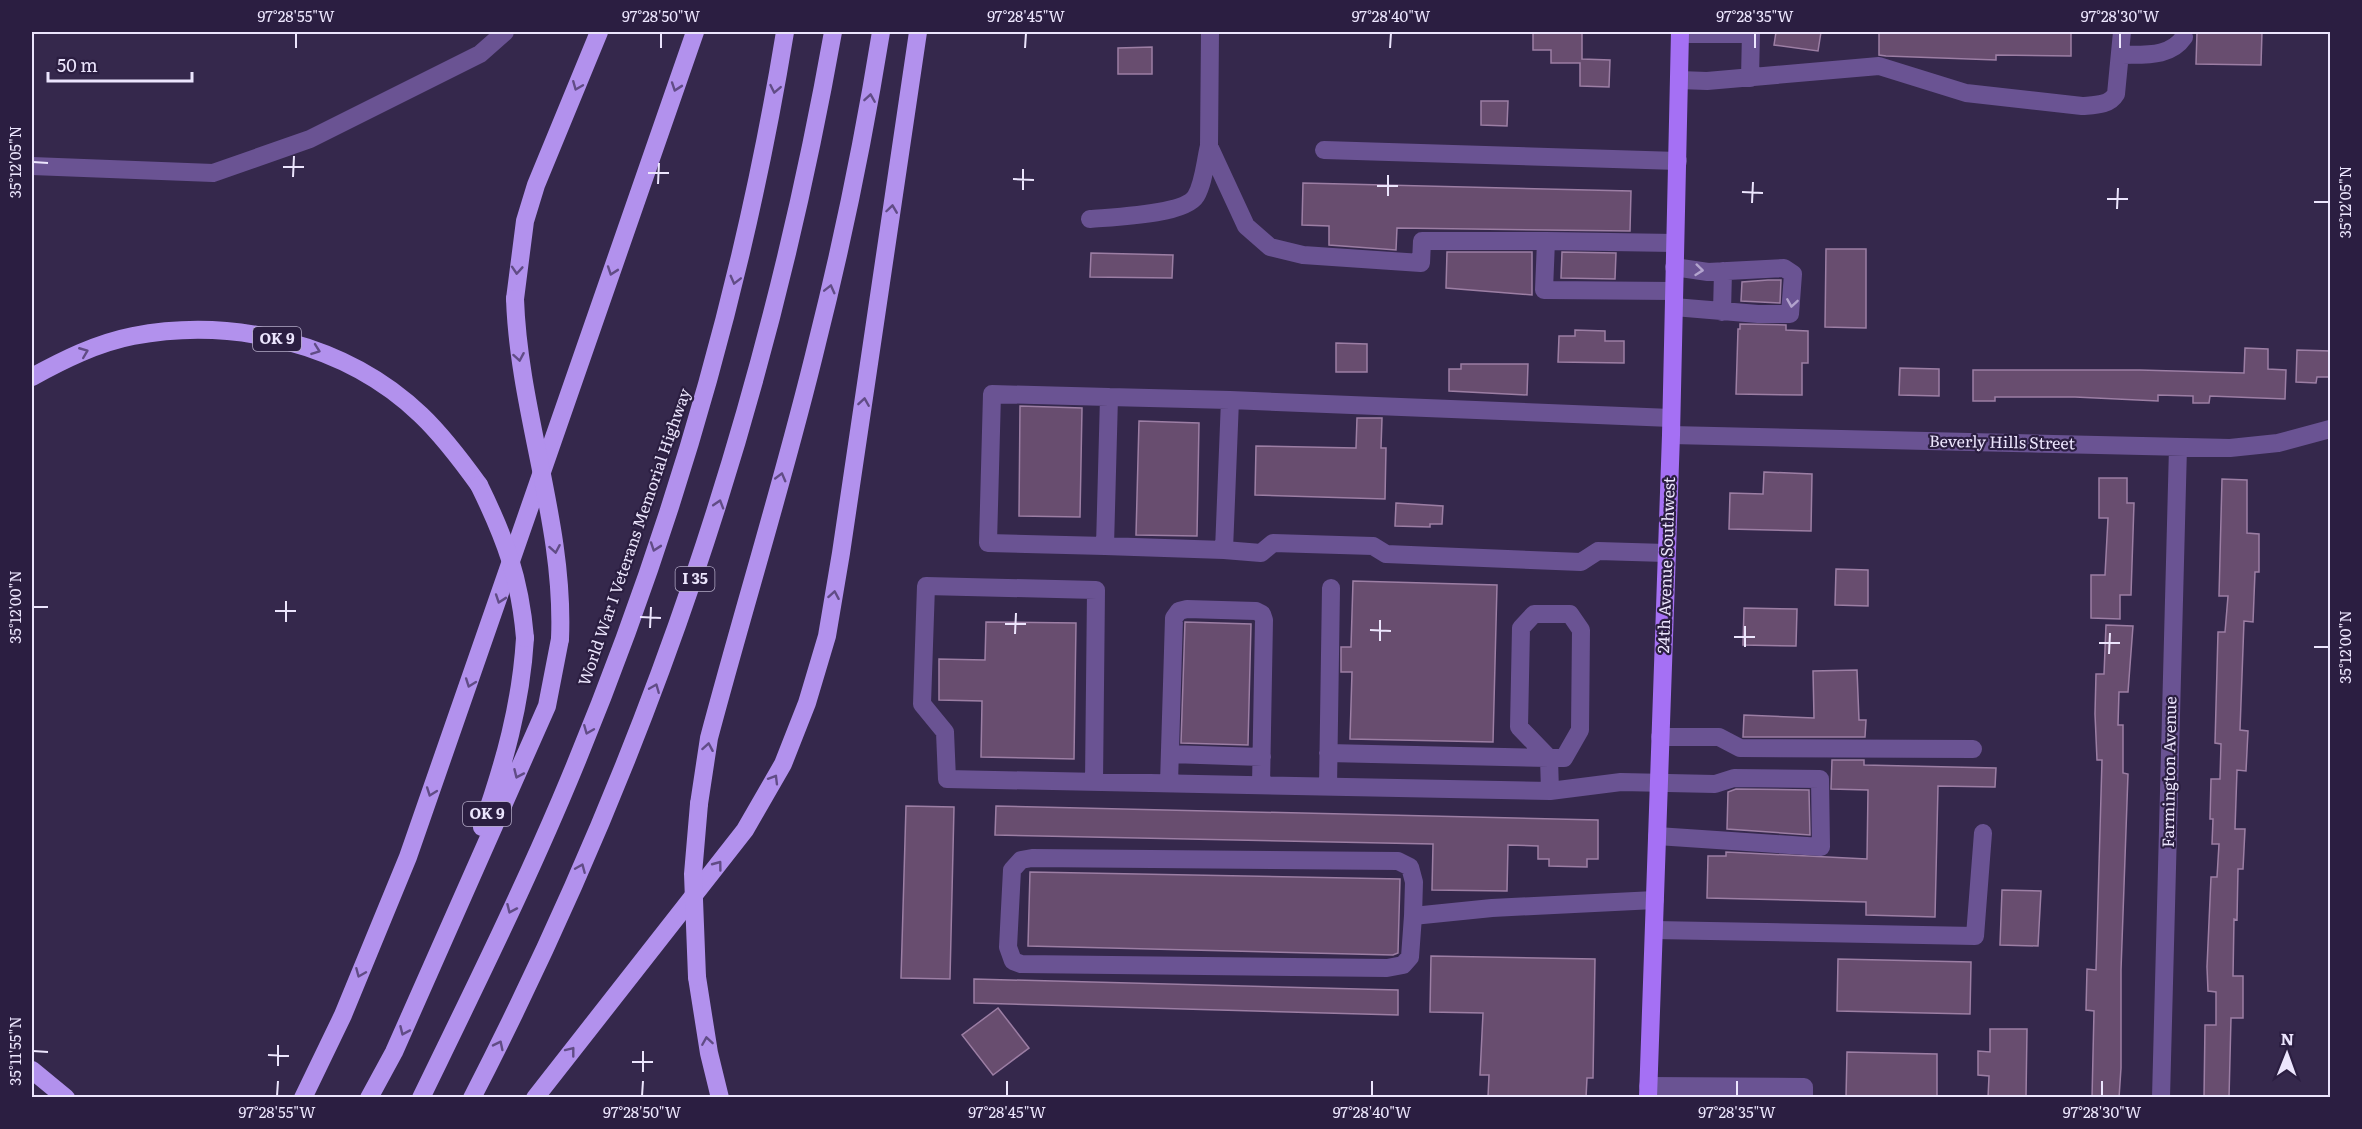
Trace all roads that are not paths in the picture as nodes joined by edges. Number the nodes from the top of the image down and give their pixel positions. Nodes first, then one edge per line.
1 (505, 32) edge
2 (599, 32) edge
3 (695, 32) edge
4 (785, 32) edge
5 (833, 32) edge
6 (881, 32) edge
7 (918, 32) edge
8 (1210, 32) edge
9 (2122, 32) edge
10 (1680, 33) edge
11 (1751, 33) edge
12 (2184, 37) dead end
13 (2120, 55) junction
14 (1750, 78) junction
15 (1679, 80) junction
16 (1209, 146) junction
17 (1324, 150) dead end
18 (1677, 161) junction
19 (32, 166) edge
20 (1090, 219) dead end
21 (1546, 241) junction
22 (1675, 243) junction
23 (1674, 267) junction
24 (1723, 271) junction
25 (1674, 299) junction
26 (1722, 312) junction
27 (32, 377) edge
28 (1109, 397) junction
29 (1230, 400) junction
30 (1671, 427) junction
31 (2331, 429) edge
32 (2178, 447) junction
33 (1105, 546) junction
34 (1224, 550) junction
35 (1666, 553) junction
36 (1331, 588) dead end
37 (1660, 737) junction
38 (1973, 749) dead end
39 (1328, 753) junction
40 (1170, 754) junction
41 (1262, 757) junction
42 (1549, 758) junction
43 (1094, 782) junction
44 (1659, 782) junction
45 (1169, 783) junction
46 (1261, 785) junction
47 (1328, 787) junction
48 (1550, 791) junction
49 (1983, 832) dead end
50 (1657, 836) junction
51 (1655, 900) junction
52 (1413, 916) junction
53 (1654, 930) junction
54 (436, 958) junction
55 (32, 1070) edge
56 (1648, 1092) edge
57 (66, 1098) edge
58 (303, 1098) edge
59 (369, 1098) edge
60 (421, 1098) edge
61 (472, 1098) edge
62 (535, 1098) edge
63 (720, 1098) edge
64 (1804, 1098) edge
65 (2161, 1098) edge

1 - 19 street
2 -> 54 highway, bridge
3 -> 58 highway
4 -> 60 highway, World War I Veterans Memorial Highway
61 -> 5 highway, I 35
63 -> 6 highway, bridge
62 -> 7 highway
8 - 16 street
9 - 13 street
10 - 11 street
10 - 15 main road, 24th Avenue Southwest
11 - 14 street
12 - 13 street
13 - 14 street
14 - 15 street
15 - 18 main road, 24th Avenue Southwest
16 - 20 street
16 - 21 street
17 - 18 street
18 - 22 main road, 24th Avenue Southwest
21 - 22 street
21 - 25 street
22 - 23 main road, 24th Avenue Southwest
23 -> 24 street
23 - 25 main road, 24th Avenue Southwest
24 - 26 street
24 -> 26 street
25 - 26 street
25 - 30 main road, 24th Avenue Southwest
27 -> 54 highway, OK 9, bridge
28 - 29 street, Beverly Hills Street
28 - 33 street
28 - 33 street, Beverly Hills Street
29 - 30 street, Beverly Hills Street
29 - 34 street
30 - 32 street, Beverly Hills Street
30 - 35 main road, 24th Avenue Southwest
31 - 32 street, Beverly Hills Street
32 - 65 street, Farmington Avenue
33 - 34 street
34 - 35 street
35 - 37 main road, 24th Avenue Southwest
36 - 39 street
37 - 38 street
37 - 44 main road, 24th Avenue Southwest
39 - 42 street
39 - 47 street
40 - 41 street
40 - 41 street
40 - 45 street
41 - 46 street
42 - 42 street
42 - 48 street
43 - 43 street
43 - 45 street
44 - 48 street
44 - 50 main road, 24th Avenue Southwest
44 - 50 street
45 - 46 street
46 - 47 street
47 - 48 street
49 - 53 street
50 - 51 main road, 24th Avenue Southwest
51 - 52 street
51 - 53 main road, 24th Avenue Southwest
52 - 52 street
53 - 56 main road, 24th Avenue Southwest
54 -> 59 highway, OK 9
55 - 57 highway
56 - 64 street

